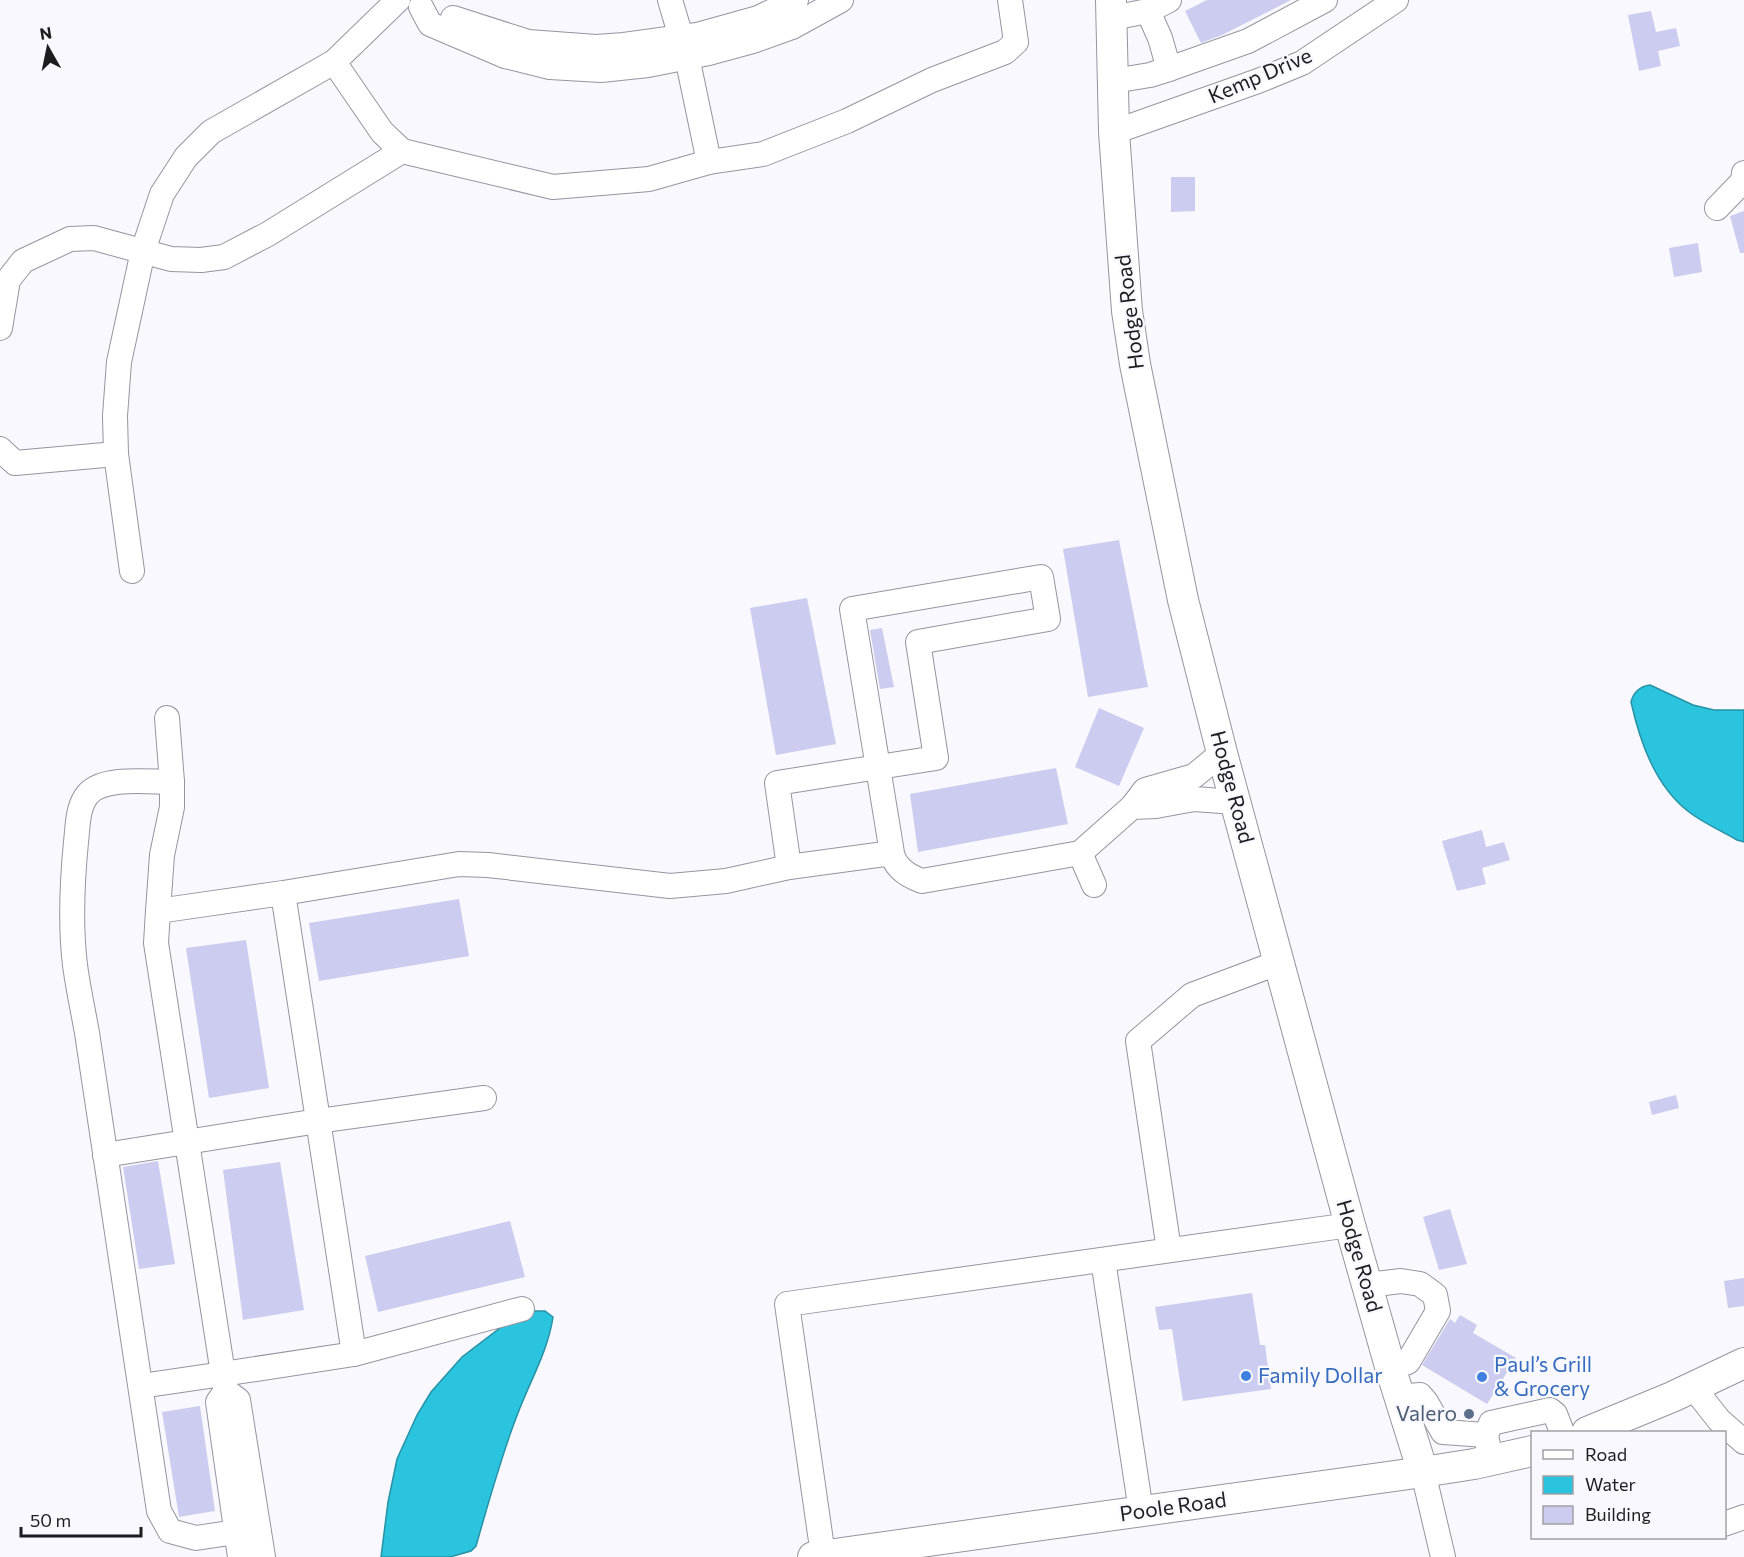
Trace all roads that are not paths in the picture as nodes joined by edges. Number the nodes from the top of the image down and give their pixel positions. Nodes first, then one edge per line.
1 (398, 0) edge
2 (670, 0) edge
3 (796, 0) edge
4 (841, 0) edge
5 (1010, 0) edge
6 (1169, 0) edge
7 (1325, 0) edge
8 (1396, 0) edge
9 (417, 3) edge
10 (1111, 9) edge
11 (1148, 11) junction
12 (684, 47) junction
13 (334, 62) junction
14 (1169, 69) junction
15 (1113, 81) junction
16 (1114, 132) junction
17 (402, 151) junction
18 (709, 162) junction
19 (1744, 173) edge
20 (1717, 208) dead end
21 (143, 251) junction
22 (0, 328) edge
23 (0, 449) edge
24 (116, 454) junction
25 (132, 571) dead end
26 (167, 718) dead end
27 (1222, 753) junction
28 (878, 767) junction
29 (172, 782) junction
30 (1235, 802) junction
31 (1132, 807) junction
32 (892, 853) junction
33 (1080, 853) junction
34 (789, 867) junction
35 (1094, 885) dead end
36 (283, 893) junction
37 (158, 911) junction
38 (1280, 962) junction
39 (484, 1098) dead end
40 (318, 1121) junction
41 (187, 1142) junction
42 (105, 1155) junction
43 (1350, 1225) junction
44 (1169, 1250) junction
45 (1103, 1260) junction
46 (1367, 1285) junction
47 (522, 1309) dead end
48 (354, 1354) junction
49 (1744, 1363) edge
50 (1391, 1368) junction
51 (225, 1383) junction
52 (141, 1386) junction
53 (1693, 1387) junction
54 (1400, 1397) junction
55 (1562, 1431) edge
56 (1590, 1431) edge
57 (1744, 1442) edge
58 (1489, 1448) junction
59 (1531, 1452) edge
60 (1423, 1472) junction
61 (1141, 1511) junction
62 (1744, 1517) edge
63 (1726, 1524) edge
64 (236, 1532) junction
65 (818, 1556) edge
66 (240, 1557) edge
67 (263, 1557) edge
68 (1443, 1557) edge

1 - 13 street
2 - 12 street
3 - 12 street
4 - 12 street
5 - 18 street
6 - 11 street
7 - 14 street
8 - 16 street, Kemp Drive
9 - 12 street
10 - 11 street
10 - 15 main road, Hodge Road
11 - 14 street
12 - 18 street
13 - 17 street
13 - 21 street
14 - 15 street
15 - 16 main road, Hodge Road
16 - 27 main road, Hodge Road
17 - 18 street
17 - 21 street
19 - 20 street
21 - 22 street
21 - 24 street
23 - 24 street
24 - 25 street
26 - 29 street
27 - 30 main road, Hodge Road
27 - 31 street
28 - 28 street
28 - 32 street
28 - 34 street
29 - 37 street
29 - 42 street
30 - 31 street
30 - 38 main road, Hodge Road
31 - 33 street
32 - 33 street
32 - 34 street
33 - 35 street
34 - 36 street
36 - 37 street
36 - 40 street
37 - 41 street
38 - 43 main road, Hodge Road
38 - 44 street
39 - 40 street
40 - 41 street
40 - 48 street
41 - 42 street
41 - 51 street
42 - 52 street
43 - 44 street
43 - 46 main road, Hodge Road
44 - 45 street
45 - 61 street
45 - 65 street
46 - 50 main road, Hodge Road
46 - 50 street
47 - 48 street
48 - 51 street
49 - 53 main road
50 - 54 main road, Hodge Road
51 - 52 street
51 - 64 street
51 - 67 street
52 - 64 street
53 - 56 main road
53 - 57 street
54 - 58 street
54 - 60 main road, Hodge Road
55 - 58 street
58 - 59 main road, Poole Road
58 - 60 main road, Poole Road
60 - 61 main road, Poole Road
60 - 68 street, Hodge Road
61 - 65 main road, Poole Road
62 - 63 street
64 - 66 street

